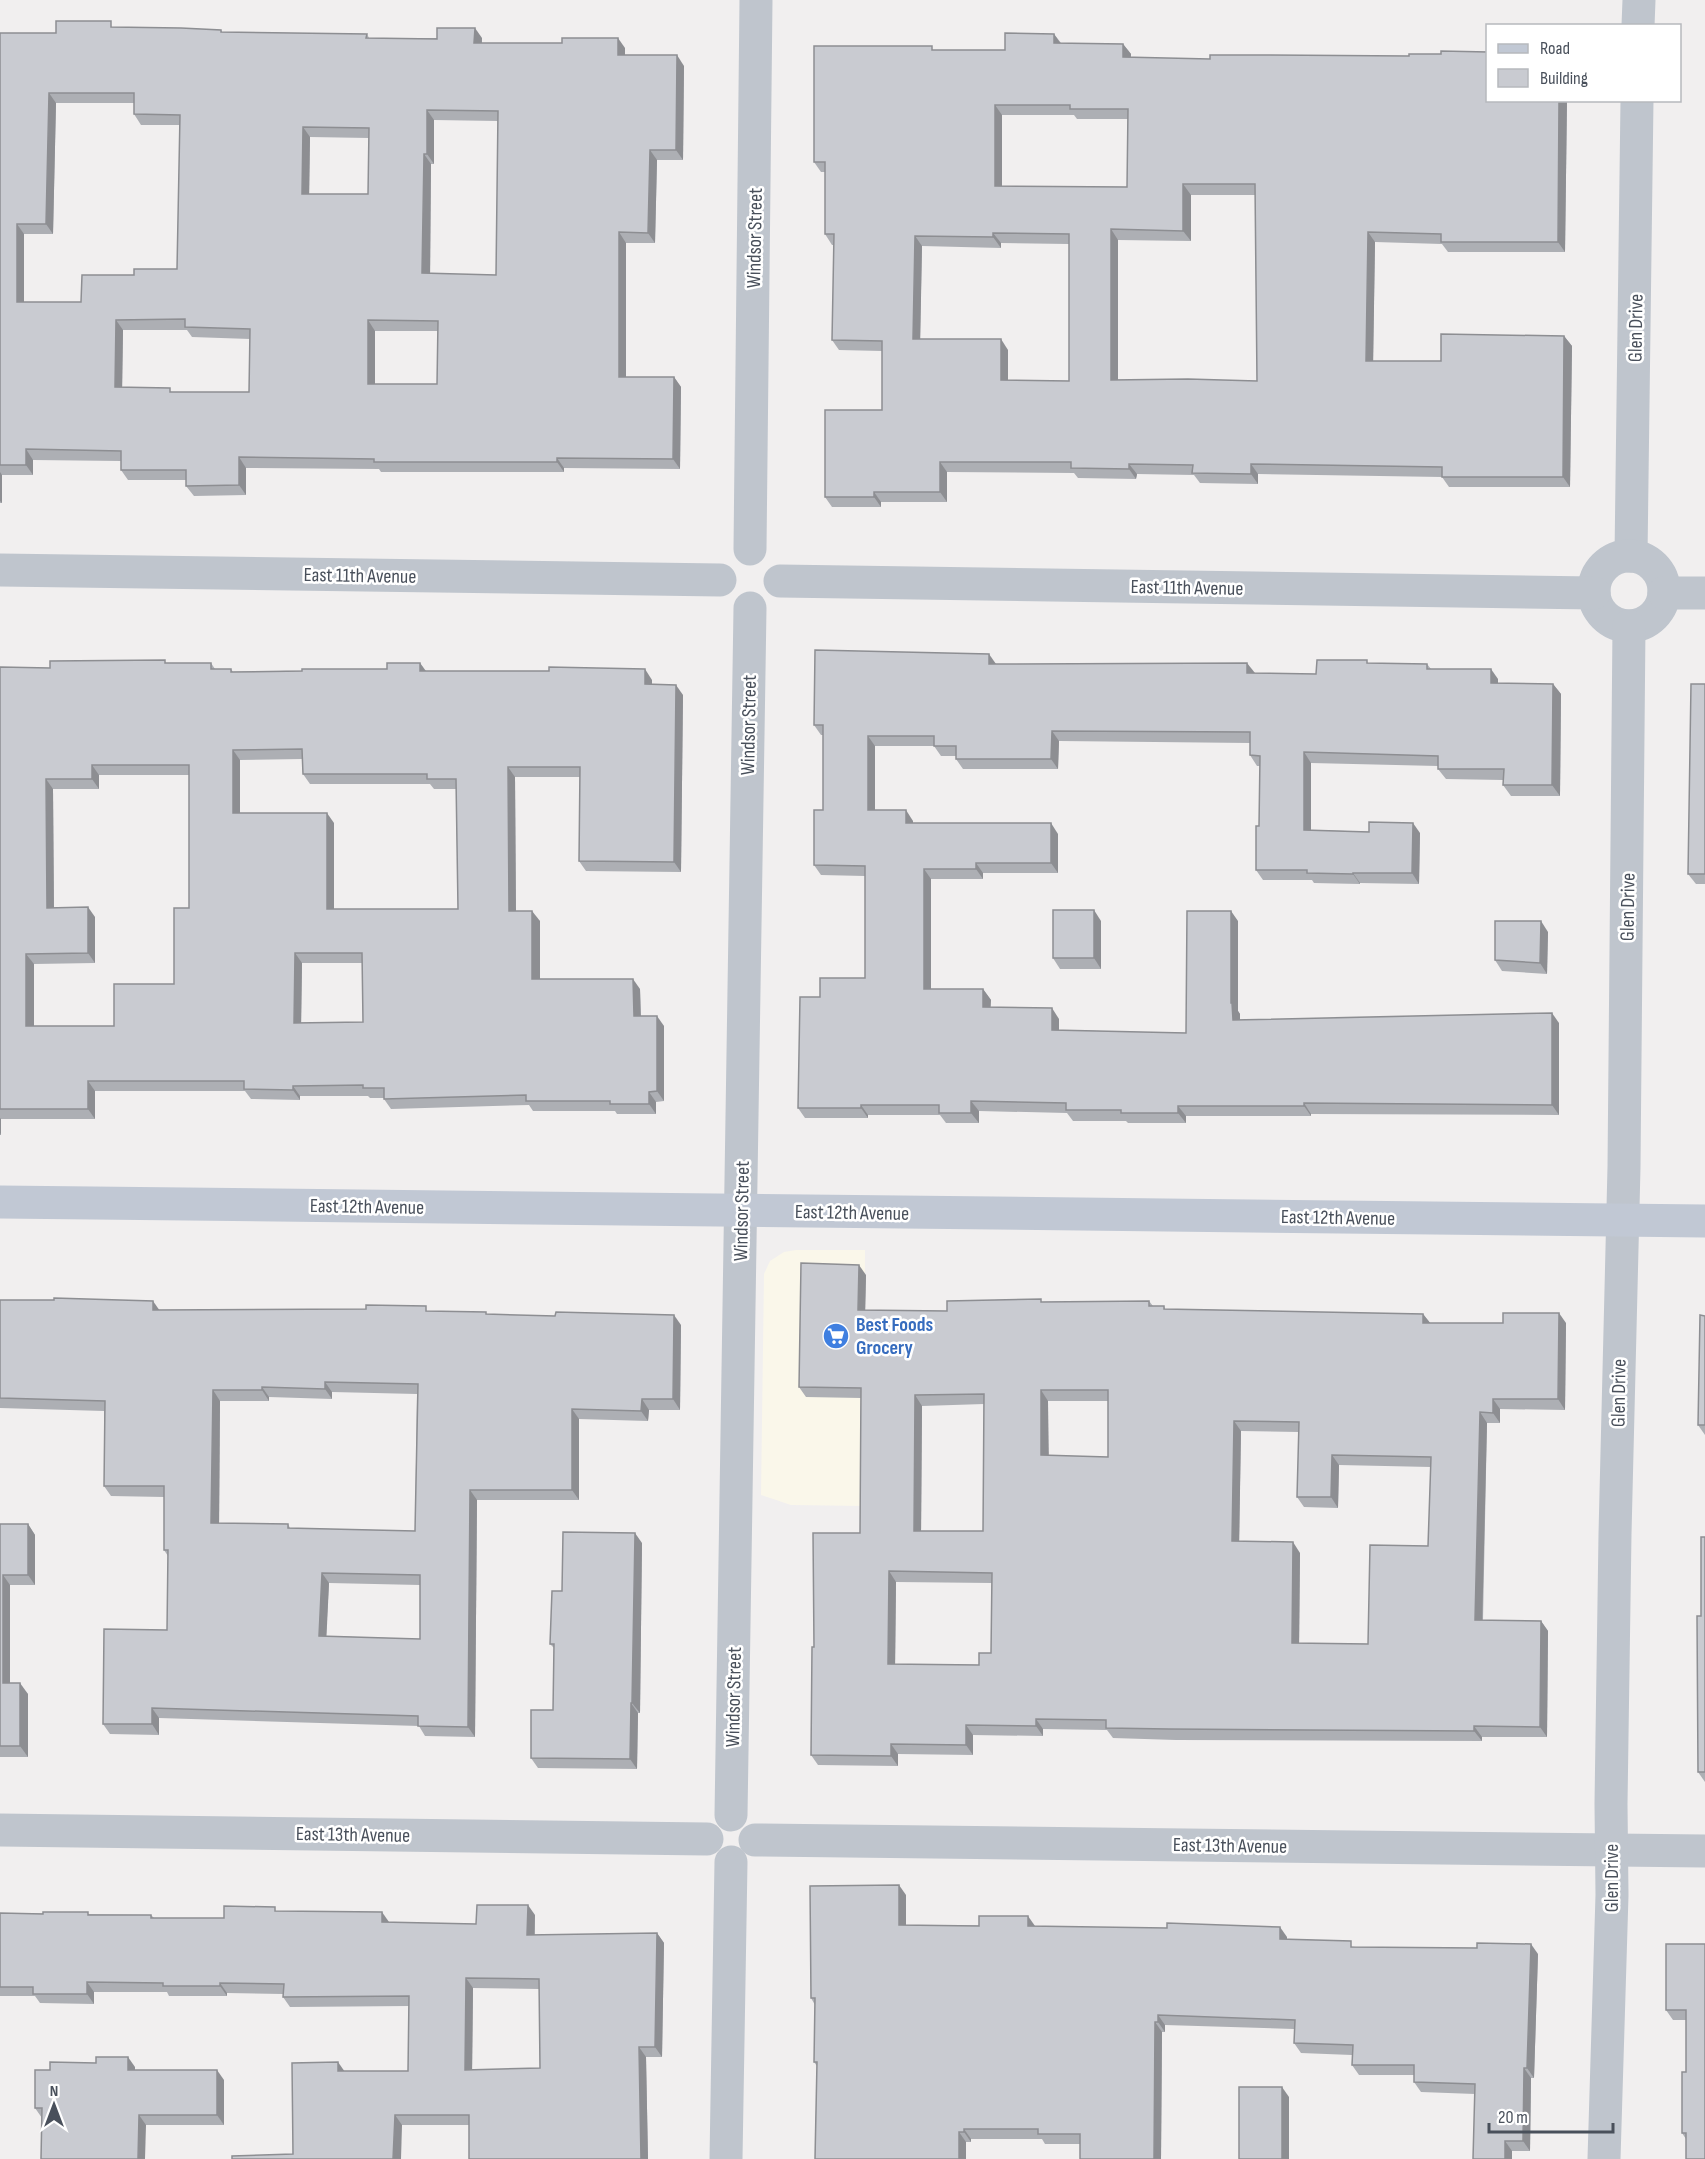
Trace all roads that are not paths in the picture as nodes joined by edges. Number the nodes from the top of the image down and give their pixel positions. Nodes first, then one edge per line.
1 (756, 0) edge
2 (1639, 0) edge
3 (1638, 24) edge
4 (1637, 102) edge
5 (750, 549) junction
6 (1631, 556) junction
7 (0, 570) edge
8 (720, 580) junction
9 (780, 581) junction
10 (1594, 593) junction
11 (1664, 593) junction
12 (1705, 593) edge
13 (750, 608) junction
14 (1629, 626) junction
15 (0, 1202) edge
16 (741, 1210) junction
17 (1622, 1220) junction
18 (1705, 1221) edge
19 (731, 1815) junction
20 (0, 1830) edge
21 (707, 1839) junction
22 (754, 1840) junction
23 (1611, 1850) junction
24 (1705, 1851) edge
25 (731, 1862) junction
26 (726, 2159) edge
27 (1604, 2159) edge

1 - 5 street, Windsor Street
2 - 3 street
4 - 6 street, Glen Drive
5 - 8 street
5 - 9 street
6 - 10 street
6 - 11 street
7 - 8 street, East 11th Avenue
8 - 13 street
9 - 10 street, East 11th Avenue
9 - 13 street
10 - 14 street
11 - 12 street
11 - 14 street
13 - 16 street, Windsor Street
14 - 17 street, Glen Drive
15 - 16 street, East 12th Avenue
16 - 17 street, East 12th Avenue
16 - 19 street, Windsor Street
17 - 18 street, East 12th Avenue
17 - 23 street, Glen Drive
19 - 21 street
19 - 22 street
20 - 21 street, East 13th Avenue
21 - 25 street
22 - 23 street, East 13th Avenue
22 - 25 street
23 - 24 street, East 13th Avenue
23 - 27 street, Glen Drive
25 - 26 street

